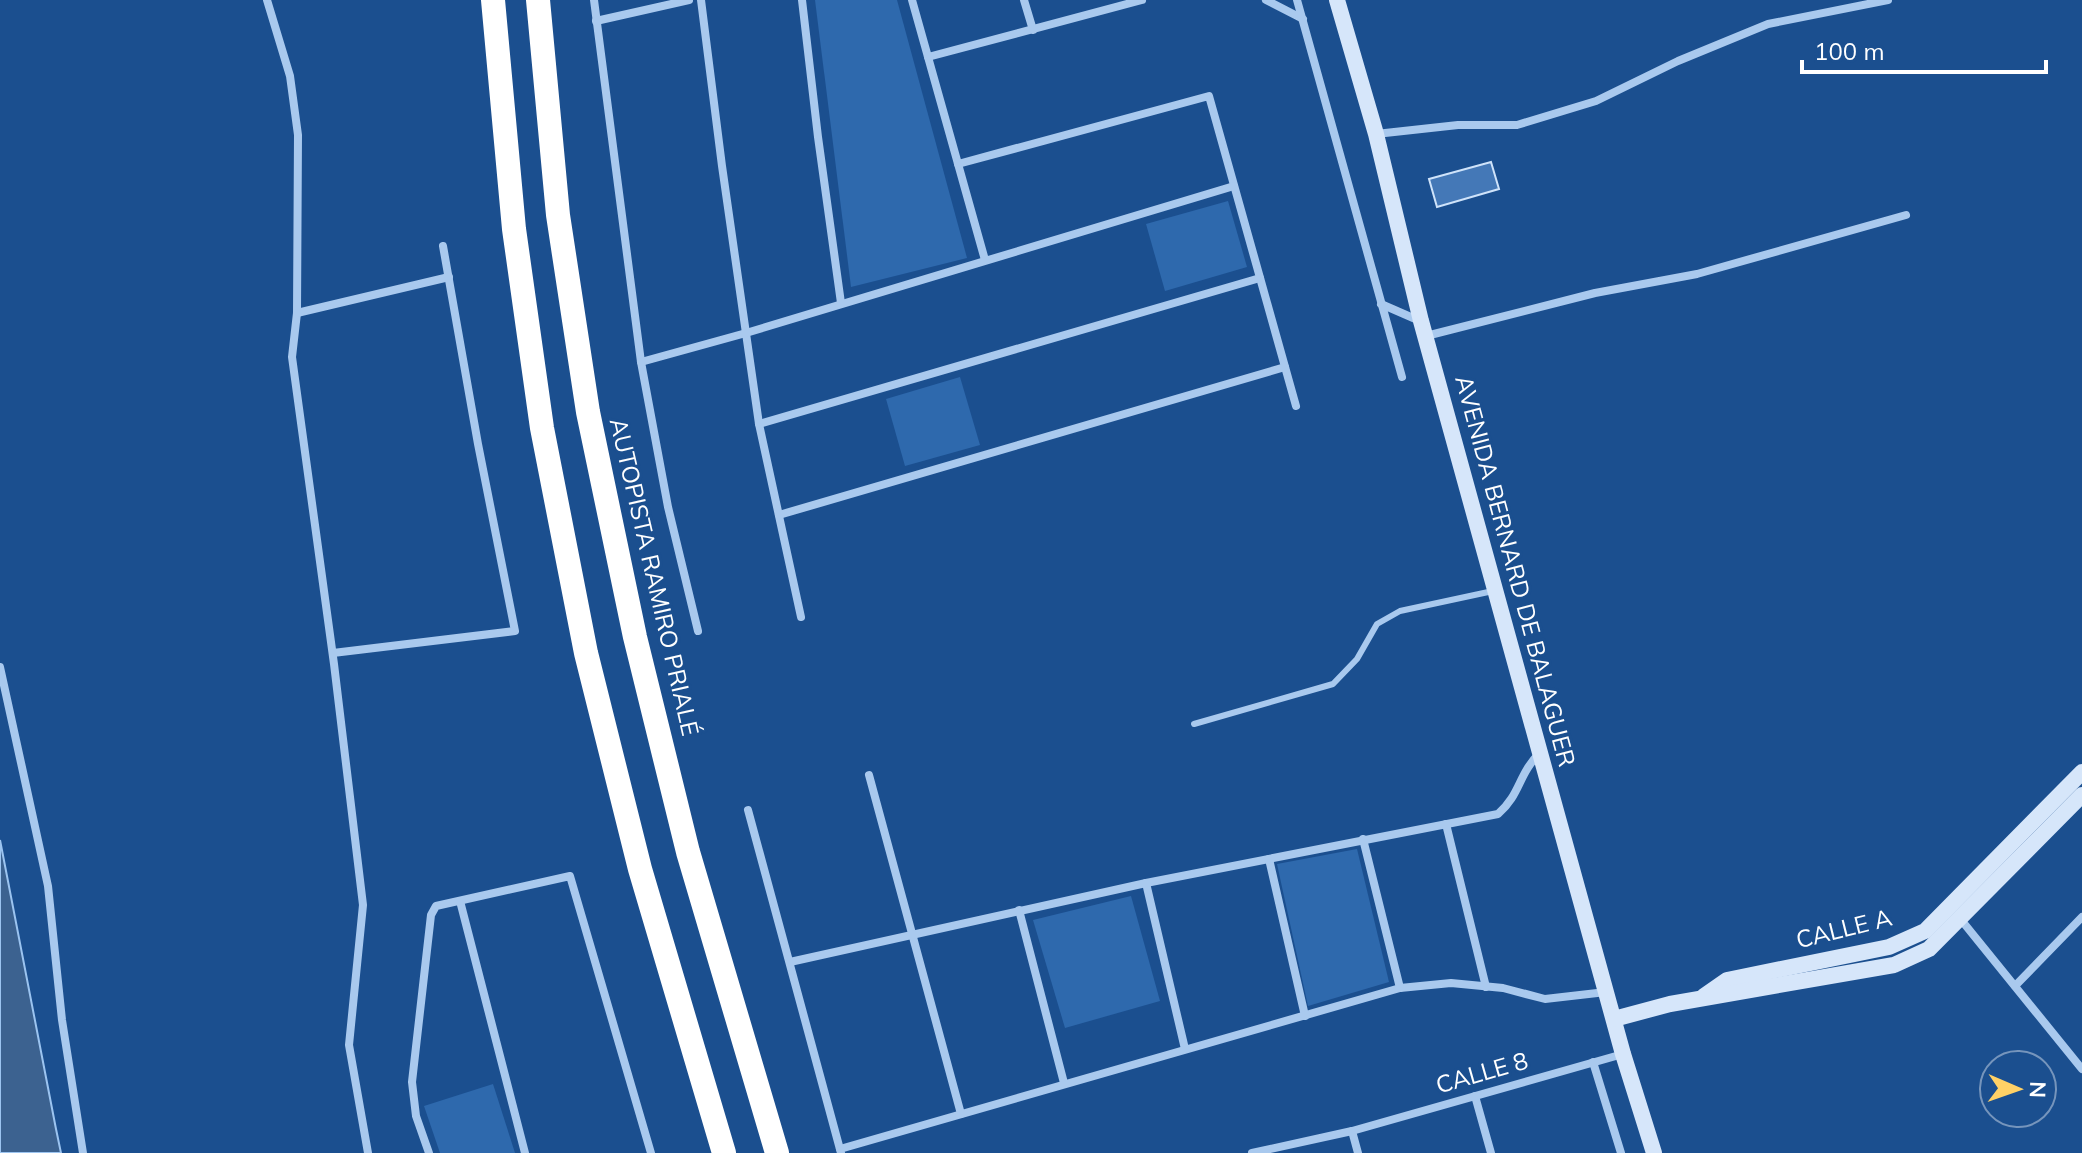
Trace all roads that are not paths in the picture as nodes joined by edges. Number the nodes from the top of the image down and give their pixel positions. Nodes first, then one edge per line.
1 (267, 0) edge
2 (493, 0) edge
3 (538, 0) edge
4 (594, 0) edge
5 (689, 0) edge
6 (701, 0) edge
7 (802, 0) edge
8 (912, 0) edge
9 (1024, 0) edge
10 (1142, 0) edge
11 (1266, 0) edge
12 (1297, 0) edge
13 (1337, 0) edge
14 (1888, 0) edge
15 (1303, 19) junction
16 (596, 21) junction
17 (1033, 30) junction
18 (928, 57) junction
19 (1376, 134) junction
20 (958, 164) junction
21 (1234, 186) junction
22 (1906, 215) dead end
23 (443, 246) dead end
24 (985, 260) junction
25 (449, 277) junction
26 (1260, 278) junction
27 (841, 303) junction
28 (1381, 304) junction
29 (297, 313) junction
30 (1423, 328) junction
31 (746, 333) junction
32 (641, 362) junction
33 (1285, 367) junction
34 (1402, 377) dead end
35 (1296, 406) dead end
36 (759, 424) junction
37 (779, 515) junction
38 (1496, 591) junction
39 (801, 617) dead end
40 (698, 631) dead end
41 (333, 653) junction
42 (0, 667) edge
43 (1194, 724) dead end
44 (1540, 753) junction
45 (2082, 772) edge
46 (869, 775) dead end
47 (2082, 795) edge
48 (748, 810) dead end
49 (1446, 824) junction
50 (1363, 839) junction
51 (1269, 859) junction
52 (1146, 883) junction
53 (460, 901) junction
54 (1019, 910) junction
55 (1955, 912) junction
56 (2082, 917) edge
57 (911, 934) junction
58 (790, 962) junction
59 (2015, 986) junction
60 (1486, 987) junction
61 (1400, 988) junction
62 (1606, 992) junction
63 (1305, 1016) junction
64 (1614, 1019) junction
65 (1185, 1049) junction
66 (1623, 1054) junction
67 (1593, 1062) junction
68 (2082, 1069) edge
69 (1064, 1083) junction
70 (1475, 1096) junction
71 (961, 1114) junction
72 (1352, 1131) junction
73 (840, 1151) edge
74 (83, 1153) edge
75 (368, 1153) edge
76 (429, 1153) edge
77 (525, 1153) edge
78 (651, 1153) edge
79 (724, 1153) edge
80 (777, 1153) edge
81 (1252, 1153) edge
82 (1358, 1153) edge
83 (1491, 1153) edge
84 (1621, 1153) edge
85 (1654, 1153) edge

1 - 29 street
2 - 79 highway
3 - 80 highway, AUTOPISTA RAMIRO PRIALÉ
4 - 16 street
5 - 16 street
6 - 31 street
7 - 27 street
8 - 18 street
9 - 17 street
10 - 17 street
11 - 15 street
12 - 15 street
13 - 19 street, AVENIDA BERNARD DE BALAGUER
14 - 19 street
15 - 28 street
16 - 32 street
17 - 18 street
18 - 20 street
19 - 30 street, AVENIDA BERNARD DE BALAGUER
20 - 21 street
20 - 24 street
21 - 24 street
21 - 26 street
22 - 30 street
23 - 25 street
24 - 27 street
25 - 29 street
25 - 41 street
26 - 33 street
26 - 36 street
27 - 31 street
28 - 30 street
28 - 34 street
29 - 41 street
30 - 38 street, AVENIDA BERNARD DE BALAGUER
31 - 32 street
31 - 36 street
32 - 40 street
33 - 35 street
33 - 37 street
36 - 37 street
37 - 39 street
38 - 43 lane
38 - 44 street, AVENIDA BERNARD DE BALAGUER
41 - 75 street
42 - 74 street
44 - 49 street
44 - 62 street, AVENIDA BERNARD DE BALAGUER
45 - 55 street, CALLE A
46 - 57 street
47 - 55 street, CALLE A
48 - 58 street
49 - 50 street
49 - 60 street
50 - 51 street
50 - 61 street
51 - 52 street
51 - 63 street
52 - 54 street
52 - 65 street
53 - 76 street
53 - 77 street
53 - 78 street
54 - 57 street
54 - 69 street
55 - 59 street
55 - 64 street, CALLE A
56 - 59 street
57 - 58 street
57 - 71 street
58 - 73 street
59 - 68 street
60 - 61 street
60 - 62 street
61 - 63 street
62 - 64 street, AVENIDA BERNARD DE BALAGUER
63 - 65 street
64 - 66 street, AVENIDA BERNARD DE BALAGUER
65 - 69 street
66 - 67 street, CALLE 8
66 - 85 street, AVENIDA BERNARD DE BALAGUER
67 - 70 street, CALLE 8
67 - 84 street
69 - 71 street
70 - 72 street, CALLE 8
70 - 83 street
71 - 73 street
72 - 81 street, CALLE 8
72 - 82 street

